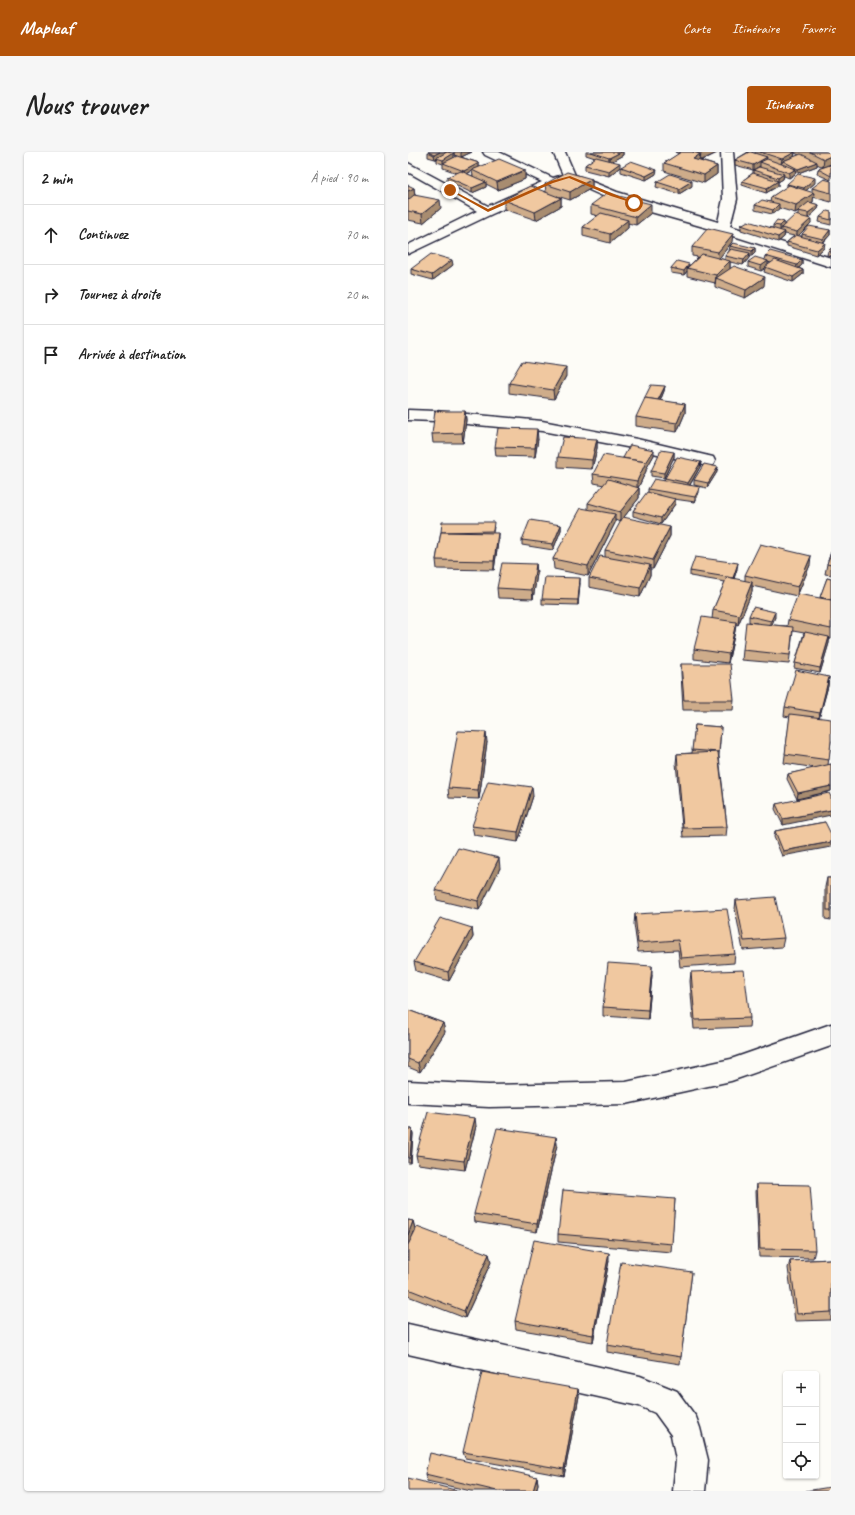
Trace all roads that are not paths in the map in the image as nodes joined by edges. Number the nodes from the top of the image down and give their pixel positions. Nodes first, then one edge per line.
1 (489, 152) edge
2 (559, 152) edge
3 (727, 152) edge
4 (408, 168) edge
5 (570, 177) junction
6 (552, 182) junction
7 (488, 210) junction
8 (723, 228) junction
9 (410, 247) edge
10 (831, 263) edge
11 (408, 415) edge
12 (708, 461) dead end
13 (831, 1035) edge
14 (408, 1092) edge
15 (408, 1339) edge
16 (689, 1491) edge

1 - 6 street
2 - 5 street
3 - 8 street
4 - 7 street
5 - 6 street
5 - 8 street
6 - 7 street
7 - 9 street
8 - 10 street
11 - 12 street
13 - 14 street
15 - 16 street

